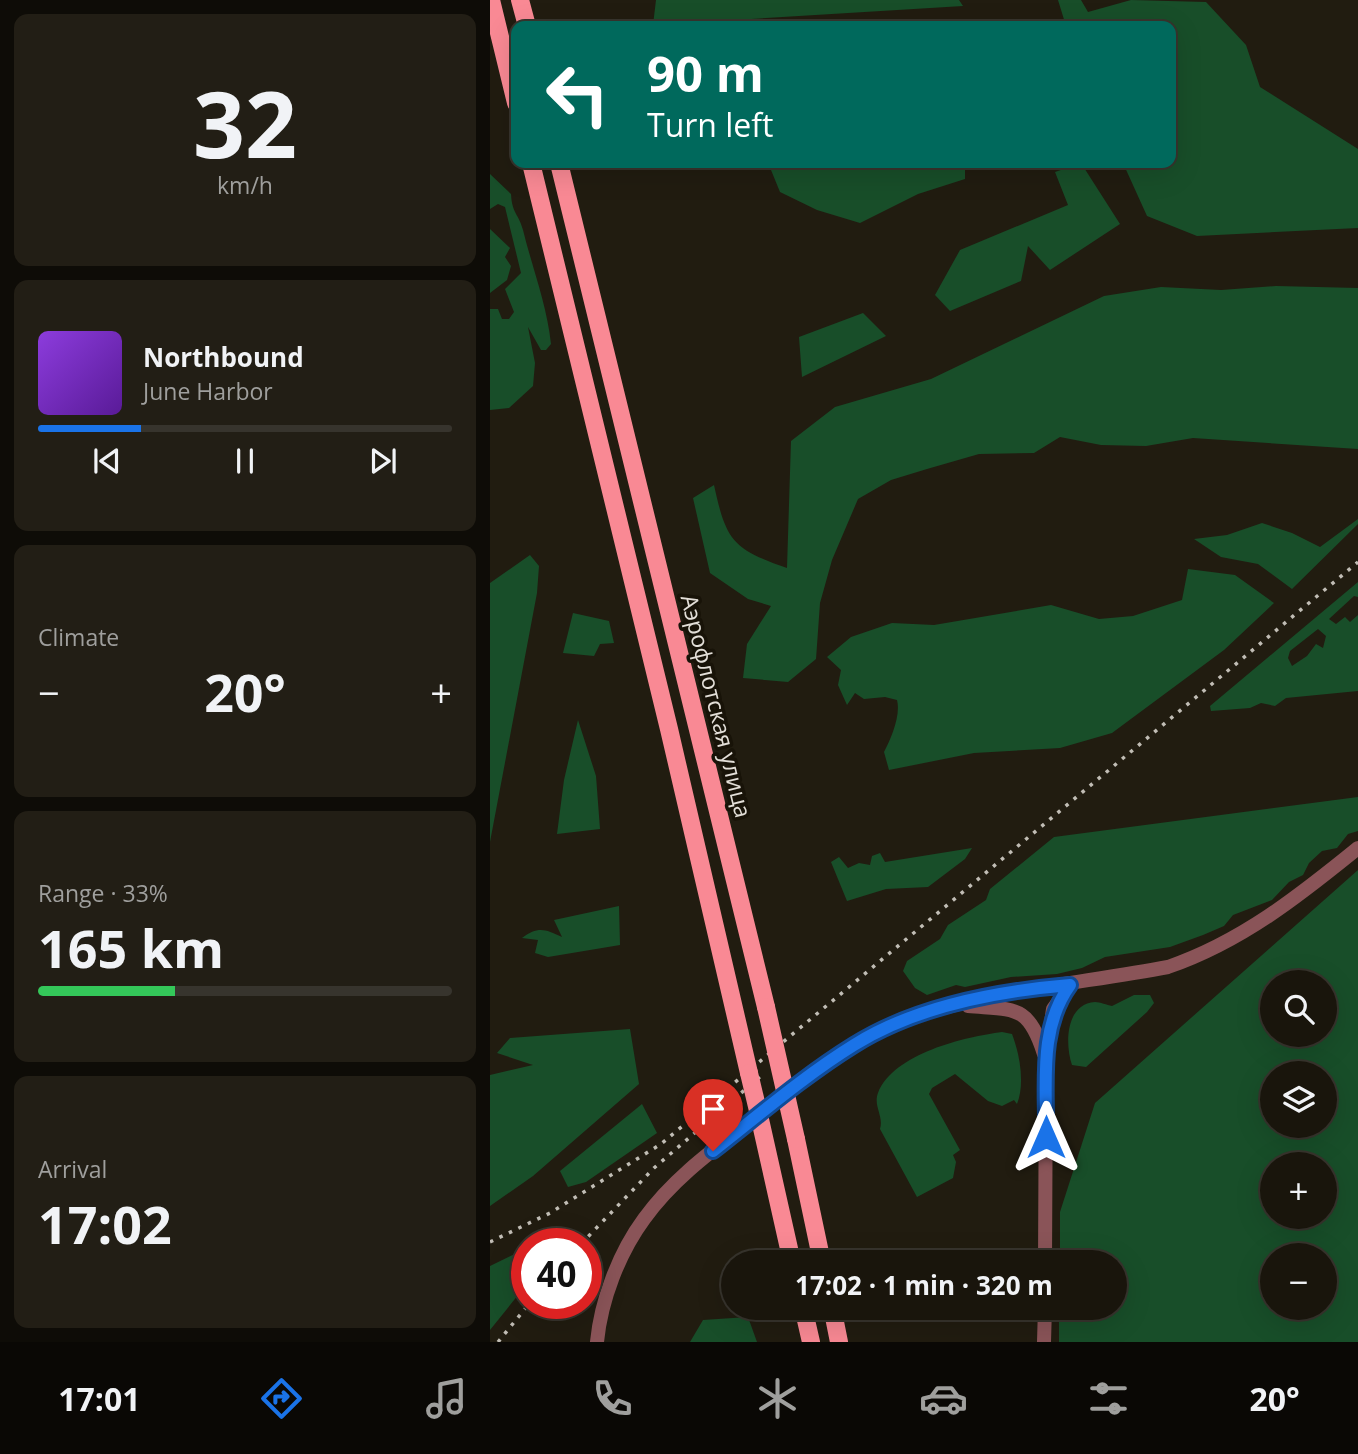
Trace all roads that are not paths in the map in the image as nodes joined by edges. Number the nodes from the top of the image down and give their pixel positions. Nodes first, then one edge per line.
1 (491, 0) edge
2 (520, 0) edge
3 (526, 21) edge
4 (511, 82) edge
5 (532, 168) edge
6 (560, 168) edge
7 (1358, 848) edge
8 (1070, 985) junction
9 (953, 1005) junction
10 (1046, 1058) junction
11 (759, 1115) junction
12 (789, 1250) edge
13 (819, 1250) edge
14 (1045, 1250) edge
15 (806, 1320) edge
16 (835, 1320) edge
17 (1044, 1320) edge
18 (1043, 1339) edge
19 (597, 1342) edge
20 (811, 1342) edge
21 (839, 1342) edge

1 - 4 main road
2 - 3 main road
5 - 11 main road, bridge
6 - 13 main road, Аэрофлотская улица, bridge
7 - 8 street
8 - 9 street
8 - 10 street
9 - 10 street
9 - 11 street
10 - 14 street
11 - 12 main road
11 - 19 street
15 - 20 main road
16 - 21 main road
17 - 18 street

